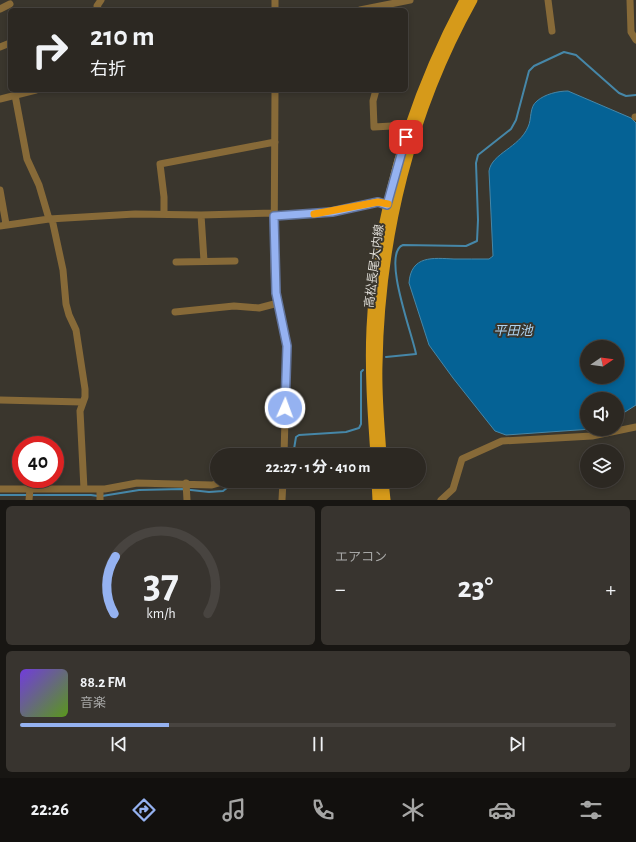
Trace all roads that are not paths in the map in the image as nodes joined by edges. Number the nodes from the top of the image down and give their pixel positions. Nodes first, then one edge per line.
1 (410, 0) edge
2 (464, 0) edge
3 (473, 0) edge
4 (548, 0) edge
5 (630, 0) edge
6 (10, 5) edge
7 (376, 8) edge
8 (0, 9) edge
9 (552, 31) dead end
10 (636, 40) edge
11 (27, 92) edge
12 (275, 92) edge
13 (375, 92) edge
14 (14, 95) junction
15 (0, 99) edge
16 (409, 125) junction
17 (275, 142) junction
18 (0, 190) edge
19 (387, 205) junction
20 (164, 213) junction
21 (274, 214) junction
22 (201, 215) junction
23 (50, 219) junction
24 (3, 225) edge
25 (204, 261) junction
26 (235, 261) dead end
27 (176, 262) dead end
28 (278, 303) junction
29 (176, 312) dead end
30 (0, 400) edge
31 (82, 402) junction
32 (636, 427) edge
33 (284, 448) edge
34 (375, 448) edge
35 (382, 448) edge
36 (186, 483) junction
37 (210, 484) edge
38 (283, 488) edge
39 (376, 488) edge
40 (385, 488) edge
41 (0, 489) edge
42 (30, 489) junction
43 (84, 489) junction
44 (100, 489) junction
45 (29, 500) edge
46 (100, 500) edge
47 (187, 500) edge
48 (282, 500) edge
49 (377, 500) edge
50 (386, 500) edge
51 (440, 500) edge

1 - 7 street
2 - 16 main road, 高松長尾大内線
3 - 35 main road, 高松長尾大内線
4 - 9 street
5 - 10 street
6 - 8 street
11 - 14 street
12 - 17 street
13 - 16 street
14 - 15 street
14 - 23 street
16 - 19 main road, 高松長尾大内線
17 - 20 street
17 - 21 street
18 - 24 street
19 - 21 street
19 - 34 main road, 高松長尾大内線
20 - 22 street
20 - 23 street
21 - 22 street
21 - 28 street
22 - 25 street
23 - 24 street
23 - 31 street
25 - 26 street
25 - 27 street
28 - 29 street
28 - 33 street
30 - 31 street
31 - 43 street
32 - 51 street
36 - 37 street
36 - 44 street
36 - 47 street
38 - 48 street
39 - 49 main road
40 - 50 main road
41 - 42 street
42 - 43 street
42 - 45 street
43 - 44 street
44 - 46 street

